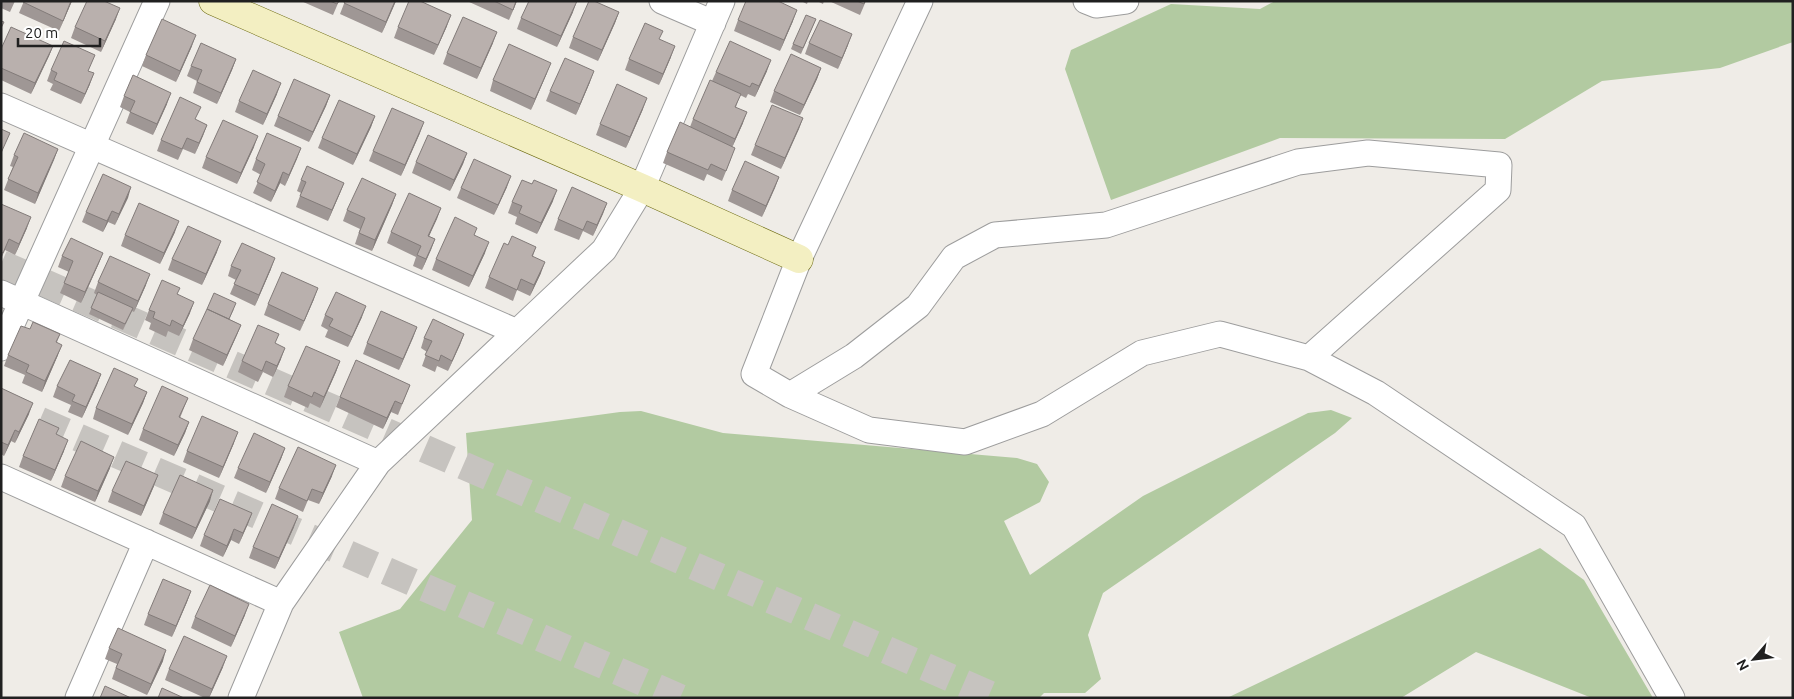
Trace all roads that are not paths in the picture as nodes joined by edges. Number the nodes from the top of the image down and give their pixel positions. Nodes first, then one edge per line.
1 (157, 1) edge
2 (213, 1) edge
3 (662, 1) edge
4 (920, 1) edge
5 (1086, 1) edge
6 (1126, 1) edge
7 (718, 12) edge
8 (1, 106) edge
9 (92, 147) junction
10 (642, 188) junction
11 (799, 259) junction
12 (11, 298) edge
13 (517, 332) junction
14 (1, 348) edge
15 (1309, 358) junction
16 (790, 395) junction
17 (378, 462) junction
18 (1, 477) edge
19 (146, 542) junction
20 (282, 603) junction
21 (78, 698) edge
22 (240, 698) edge
23 (1672, 698) edge

1 - 9 street
2 - 10 street
3 - 7 street
4 - 11 street
5 - 6 street
7 - 10 street
8 - 9 street
9 - 12 street
9 - 13 street
10 - 11 street
10 - 13 street
11 - 16 street
12 - 14 street
12 - 17 street
13 - 17 street
15 - 16 street
15 - 16 street
15 - 23 street
17 - 20 street
18 - 19 street
19 - 20 street
19 - 21 street
20 - 22 street

